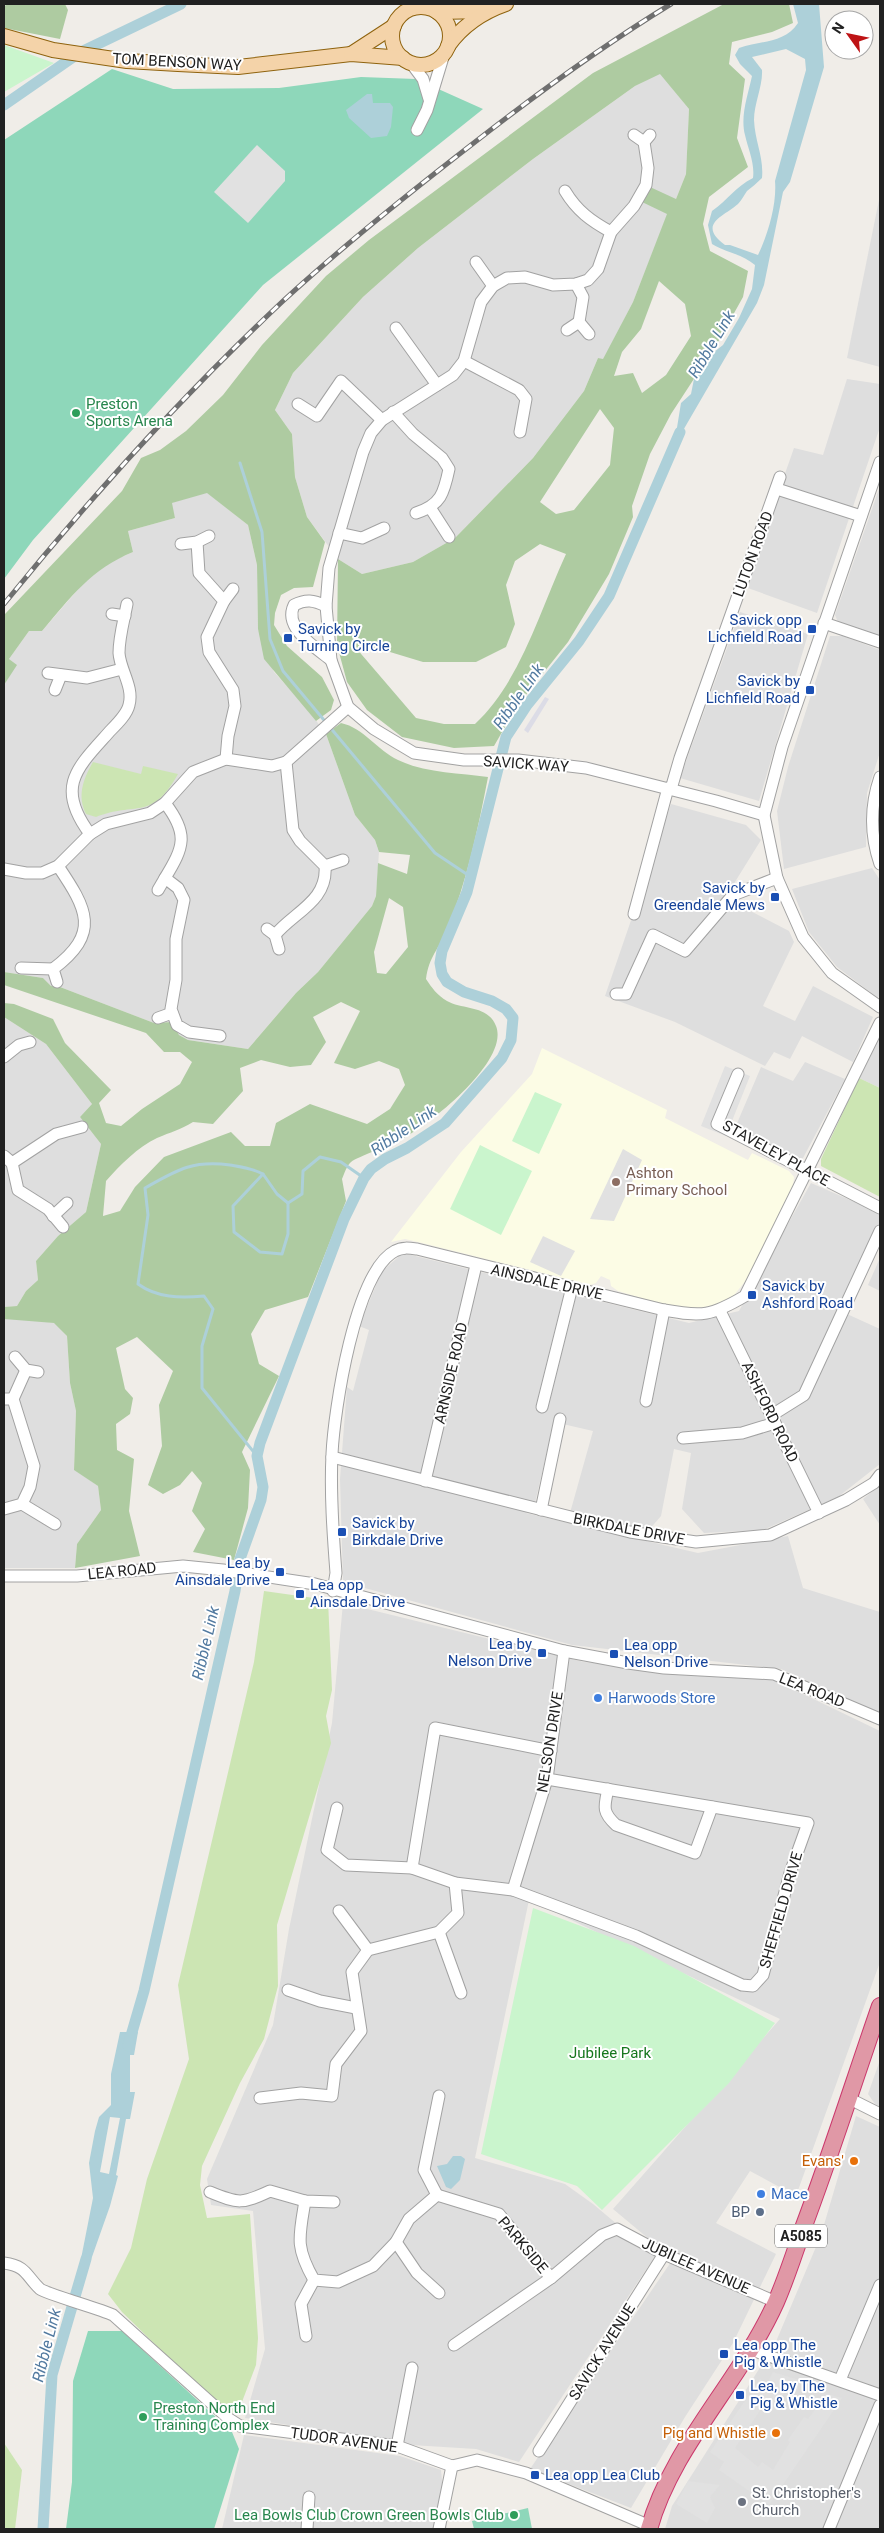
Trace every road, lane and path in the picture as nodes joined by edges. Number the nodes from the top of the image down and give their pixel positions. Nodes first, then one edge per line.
1 (506, 4) edge
2 (488, 11) junction
3 (437, 12) junction
4 (394, 26) junction
5 (4, 36) edge
6 (446, 50) junction
7 (351, 54) junction
8 (407, 60) junction
9 (429, 103) junction
10 (416, 130) dead end
11 (634, 135) dead end
12 (565, 191) dead end
13 (611, 232) junction
14 (476, 262) dead end
15 (576, 284) junction
16 (493, 286) junction
17 (579, 322) junction
18 (396, 328) dead end
19 (567, 330) dead end
20 (589, 334) dead end
21 (464, 361) junction
22 (437, 385) junction
23 (298, 404) dead end
24 (393, 412) junction
25 (382, 420) junction
26 (520, 432) dead end
27 (880, 462) edge
28 (780, 477) dead end
29 (777, 489) junction
30 (431, 509) junction
31 (416, 513) dead end
32 (861, 516) junction
33 (384, 528) dead end
34 (339, 533) junction
35 (209, 536) dead end
36 (449, 536) dead end
37 (197, 542) junction
38 (181, 544) dead end
39 (233, 589) dead end
40 (224, 601) junction
41 (127, 604) dead end
42 (326, 606) junction
43 (112, 614) dead end
44 (125, 616) junction
45 (824, 623) junction
46 (880, 642) edge
47 (331, 660) junction
48 (122, 669) junction
49 (48, 673) dead end
50 (61, 675) junction
51 (55, 690) dead end
52 (348, 707) junction
53 (226, 759) junction
54 (286, 762) junction
55 (880, 777) edge
56 (669, 789) junction
57 (165, 804) junction
58 (764, 815) junction
59 (90, 834) junction
60 (343, 860) dead end
61 (880, 864) edge
62 (58, 866) junction
63 (325, 866) junction
64 (4, 869) edge
65 (165, 878) junction
66 (777, 878) junction
67 (158, 890) dead end
68 (634, 914) dead end
69 (279, 949) dead end
70 (22, 968) dead end
71 (53, 969) junction
72 (57, 982) dead end
73 (616, 994) dead end
74 (880, 1007) edge
75 (172, 1013) junction
76 (158, 1018) dead end
77 (880, 1023) edge
78 (220, 1036) dead end
79 (30, 1042) dead end
80 (4, 1057) edge
81 (738, 1074) dead end
82 (82, 1127) dead end
83 (8, 1160) edge
84 (807, 1171) junction
85 (67, 1203) dead end
86 (880, 1208) edge
87 (53, 1216) junction
88 (62, 1227) dead end
89 (880, 1231) edge
90 (476, 1265) junction
91 (572, 1287) junction
92 (664, 1310) junction
93 (720, 1311) junction
94 (15, 1357) dead end
95 (26, 1370) junction
96 (38, 1372) dead end
97 (8, 1399) edge
98 (646, 1401) dead end
99 (542, 1406) dead end
100 (560, 1419) dead end
101 (774, 1419) junction
102 (683, 1438) dead end
103 (332, 1457) junction
104 (880, 1475) edge
105 (425, 1482) junction
106 (22, 1504) junction
107 (4, 1509) edge
108 (541, 1510) junction
109 (819, 1513) junction
110 (55, 1524) dead end
111 (4, 1576) edge
112 (333, 1591) junction
113 (564, 1651) junction
114 (880, 1719) edge
115 (551, 1751) junction
116 (547, 1779) junction
117 (608, 1789) junction
118 (712, 1807) junction
119 (337, 1808) dead end
120 (412, 1868) junction
121 (455, 1883) junction
122 (513, 1890) junction
123 (339, 1911) dead end
124 (439, 1932) junction
125 (368, 1950) junction
126 (288, 1990) dead end
127 (461, 1993) dead end
128 (880, 2006) edge
129 (356, 2008) junction
130 (439, 2096) dead end
131 (260, 2098) dead end
132 (848, 2098) junction
133 (880, 2114) edge
134 (210, 2192) dead end
135 (437, 2195) junction
136 (304, 2201) junction
137 (334, 2202) dead end
138 (617, 2229) joint
139 (396, 2242) junction
140 (664, 2254) junction
141 (4, 2263) edge
142 (551, 2278) junction
143 (314, 2280) junction
144 (880, 2285) edge
145 (439, 2293) dead end
146 (776, 2302) junction
147 (306, 2336) dead end
148 (454, 2345) dead end
149 (752, 2350) junction
150 (412, 2368) dead end
151 (840, 2380) junction
152 (880, 2394) edge
153 (880, 2405) edge
154 (396, 2446) junction
155 (539, 2451) dead end
156 (452, 2466) junction
157 (309, 2497) dead end
158 (650, 2528) edge
159 (307, 2529) edge
160 (439, 2529) edge
161 (829, 2529) edge

1 - 2 main road
2 - 3 main road
2 - 6 main road
3 - 4 main road
3 - 6 main road
4 - 7 main road, TOM BENSON WAY
4 - 8 main road
5 - 7 main road, TOM BENSON WAY
6 - 8 main road
6 - 9 street
7 - 8 main road, TOM BENSON WAY
8 - 9 street
9 - 10 street
11 - 13 street
12 - 13 street
13 - 15 street
14 - 16 street
15 - 16 street
15 - 17 street
16 - 21 street, SAVICK WAY
17 - 19 street
17 - 20 street
18 - 22 street
21 - 22 street, SAVICK WAY
21 - 26 street
22 - 24 street, SAVICK WAY
23 - 25 street
24 - 25 street, SAVICK WAY
24 - 30 street
25 - 34 street, SAVICK WAY
27 - 32 street
28 - 29 street, LUTON ROAD
29 - 32 street
29 - 56 street, LUTON ROAD
30 - 31 street
30 - 36 street
32 - 45 street
33 - 34 street
34 - 42 street, SAVICK WAY
35 - 37 street
37 - 38 street
37 - 40 street
39 - 40 street
40 - 53 street
41 - 44 street
42 - 47 street, SAVICK WAY
42 - 47 street, SAVICK WAY
43 - 44 street
44 - 48 street
45 - 46 street
45 - 58 street
47 - 52 street, SAVICK WAY
48 - 50 street
48 - 59 street
49 - 50 street
50 - 51 street
52 - 54 street
52 - 56 street, SAVICK WAY
53 - 54 street
53 - 57 street
54 - 63 street
55 - 61 street
56 - 58 street, SAVICK WAY
56 - 68 street, LUTON ROAD
57 - 59 street
57 - 65 street
58 - 66 street
59 - 62 street
60 - 63 street
62 - 64 street
62 - 71 street
63 - 69 street
65 - 67 street
65 - 75 street
66 - 73 street
66 - 74 street
70 - 71 street
71 - 72 street
75 - 76 street
75 - 78 street
77 - 84 street, AINSDALE DRIVE
79 - 80 street
81 - 84 street, STAVELEY PLACE
82 - 83 street
83 - 87 street
84 - 86 street, STAVELEY PLACE
84 - 93 street, AINSDALE DRIVE
85 - 87 street
87 - 88 street
89 - 101 street
90 - 91 street, AINSDALE DRIVE
90 - 103 street, AINSDALE DRIVE
90 - 105 street, ARNSIDE ROAD
91 - 92 street, AINSDALE DRIVE
91 - 99 street
92 - 93 street, AINSDALE DRIVE
92 - 98 street
93 - 101 street, ASHFORD ROAD
94 - 95 street
95 - 96 street
95 - 97 street
97 - 106 street
100 - 108 street
101 - 102 street
101 - 109 street, ASHFORD ROAD
103 - 105 street, BIRKDALE DRIVE
103 - 112 street, AINSDALE DRIVE
104 - 109 street, BIRKDALE DRIVE
105 - 108 street, BIRKDALE DRIVE
106 - 107 street
106 - 110 street
108 - 109 street, BIRKDALE DRIVE
111 - 112 street, LEA ROAD
112 - 113 street, LEA ROAD
113 - 114 street, LEA ROAD
113 - 115 street, NELSON DRIVE
115 - 116 street, NELSON DRIVE
115 - 120 street
116 - 117 street, SHEFFIELD DRIVE
116 - 122 street, NELSON DRIVE
117 - 118 street, SHEFFIELD DRIVE
117 - 118 street
118 - 122 street, SHEFFIELD DRIVE
119 - 120 street, SHEFFIELD DRIVE
120 - 121 street, SHEFFIELD DRIVE
121 - 122 street, SHEFFIELD DRIVE
121 - 124 street
123 - 125 street
124 - 125 street
124 - 127 street
125 - 129 street
126 - 129 street
128 - 132 highway, A5085
129 - 131 street
130 - 135 street
132 - 133 street
132 - 146 highway, A5085
134 - 136 street
135 - 139 street
135 - 142 street, PARKSIDE
136 - 137 street
136 - 143 street
138 - 140 street, JUBILEE AVENUE
138 - 142 street, PARKSIDE
139 - 143 street
139 - 145 street
140 - 146 street, JUBILEE AVENUE
140 - 155 street, SAVICK AVENUE
141 - 154 street, TUDOR AVENUE
142 - 148 street, PARKSIDE
143 - 147 street
144 - 151 street
146 - 149 highway, A5085
149 - 151 street
149 - 158 highway, A5085
150 - 154 street
151 - 152 street
153 - 161 street
154 - 156 street, TUDOR AVENUE
156 - 158 street
156 - 160 street
157 - 159 street

